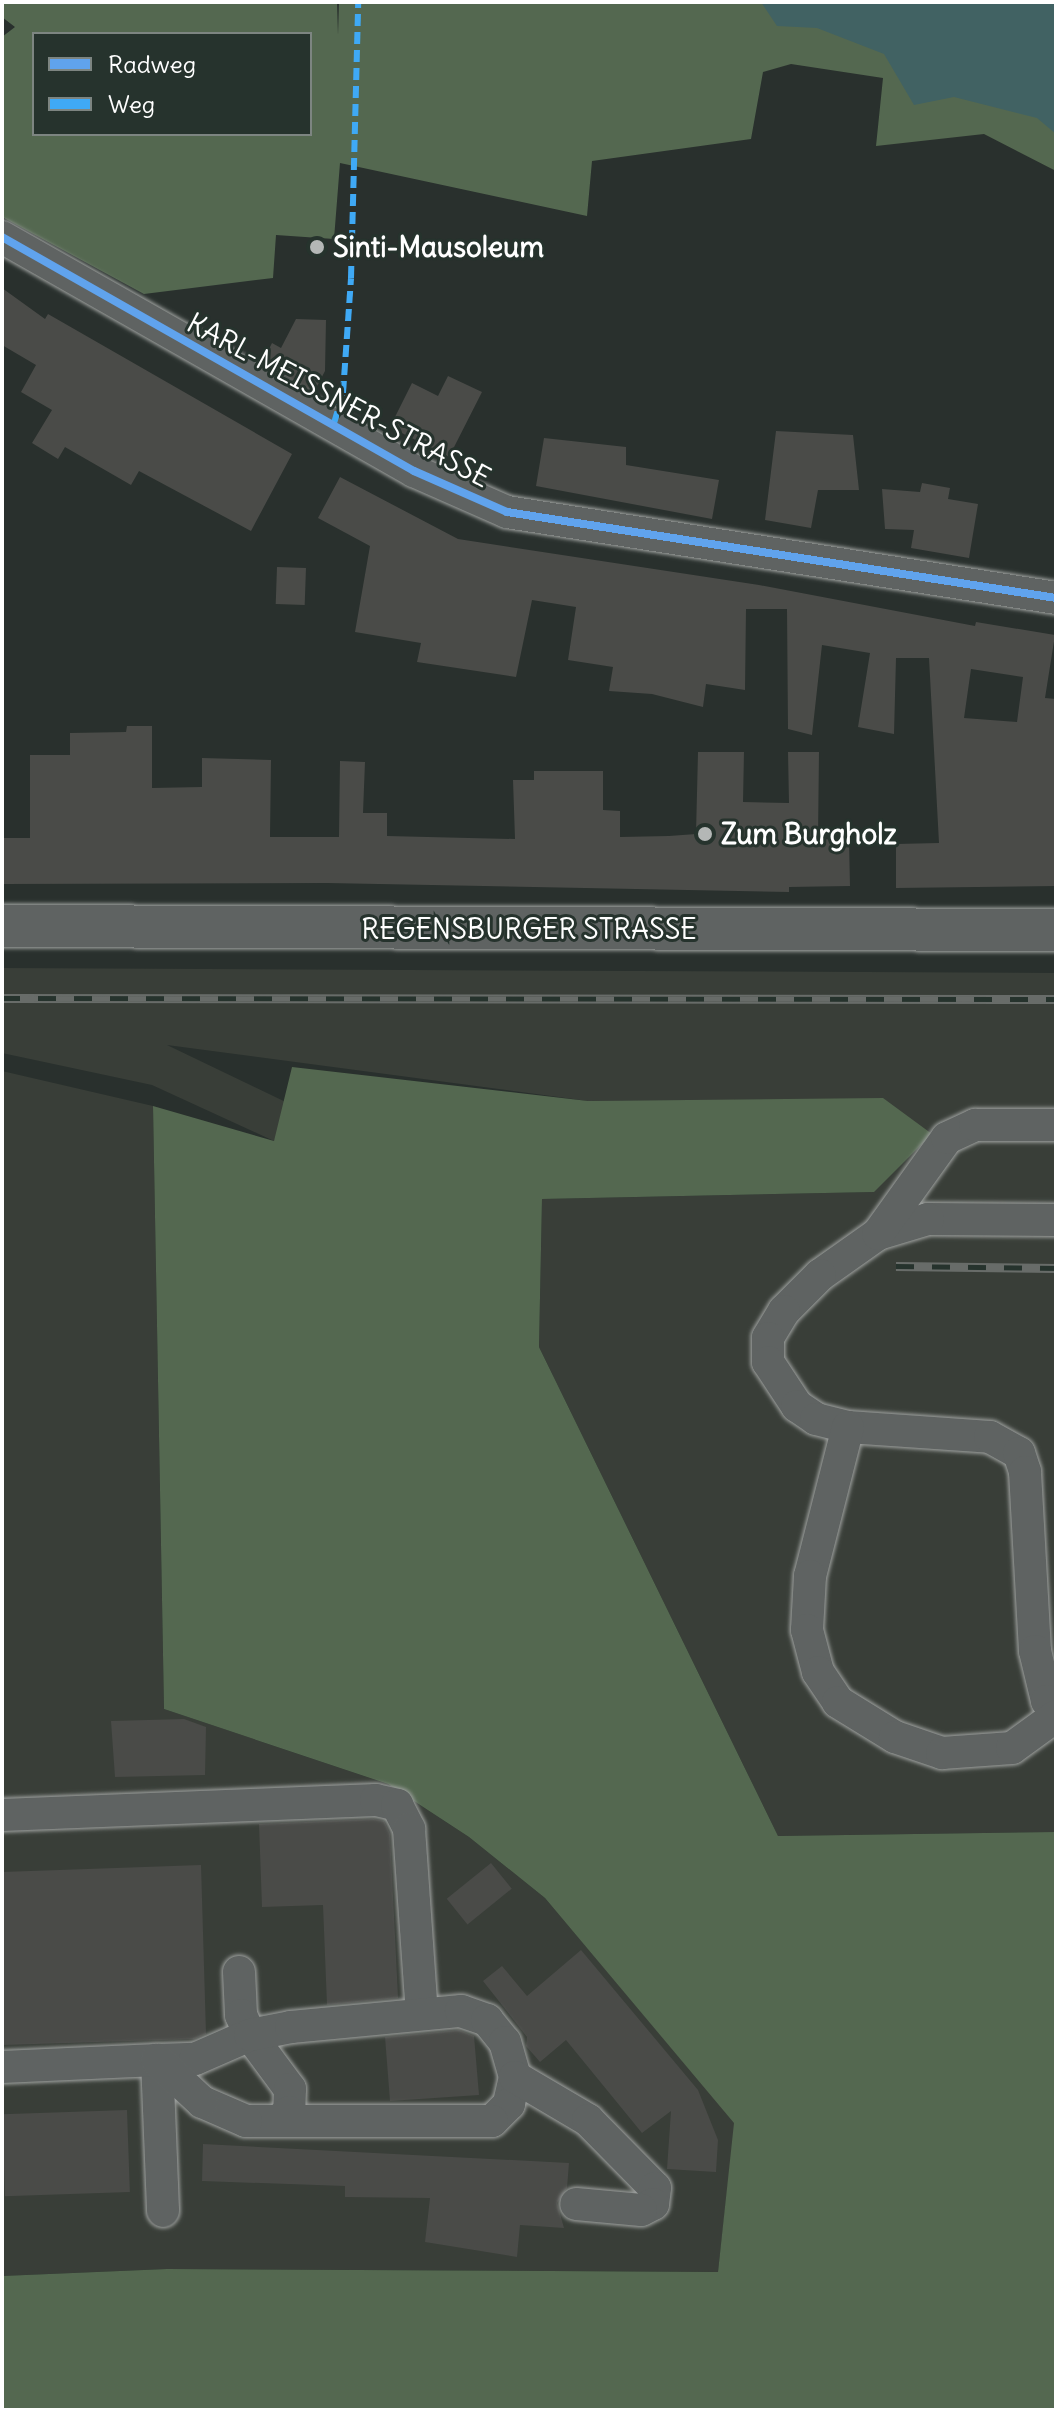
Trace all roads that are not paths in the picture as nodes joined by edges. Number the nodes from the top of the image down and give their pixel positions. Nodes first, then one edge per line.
1 (2, 237) edge
2 (1056, 598) edge
3 (2, 926) edge
4 (1056, 930) edge
5 (1056, 1125) edge
6 (1056, 1220) edge
7 (878, 1234) junction
8 (848, 1427) junction
9 (1044, 1615) edge
10 (1056, 1709) edge
11 (1056, 1716) edge
12 (2, 1815) edge
13 (239, 1972) dead end
14 (422, 2014) junction
15 (250, 2035) junction
16 (157, 2060) junction
17 (2, 2067) edge
18 (515, 2077) junction
19 (278, 2121) junction
20 (576, 2204) dead end
21 (163, 2211) dead end

1 - 2 street, KARL-MEISSNER-STRASSE
3 - 4 main road, REGENSBURGER STRASSE
5 - 7 street
6 - 7 street
7 - 8 street
8 - 9 street
8 - 11 street
9 - 10 street
12 - 14 street
13 - 15 street
14 - 15 street
14 - 18 street
15 - 16 street
15 - 19 street
16 - 17 street
16 - 19 street
16 - 21 street
18 - 19 street
18 - 20 street

